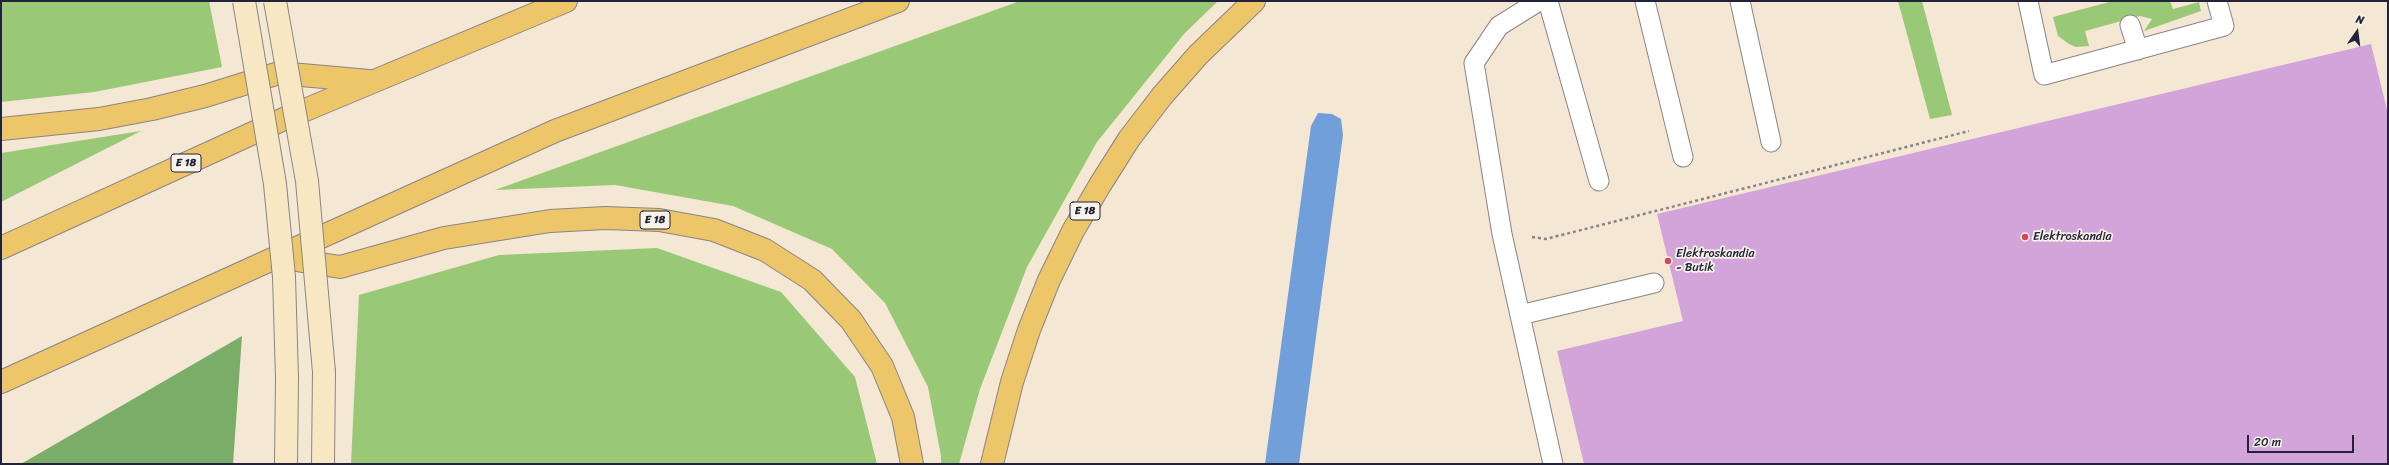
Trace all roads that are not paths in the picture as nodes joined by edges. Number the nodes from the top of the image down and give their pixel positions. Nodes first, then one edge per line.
1 (244, 1) edge
2 (275, 1) edge
3 (566, 1) edge
4 (898, 1) edge
5 (1254, 1) edge
6 (1539, 1) edge
7 (1548, 1) edge
8 (1645, 1) edge
9 (1740, 1) edge
10 (2028, 1) edge
11 (2217, 1) edge
12 (2130, 25) dead end
13 (2138, 50) junction
14 (372, 81) junction
15 (1, 129) edge
16 (1771, 142) dead end
17 (1683, 157) dead end
18 (1599, 181) dead end
19 (1, 248) edge
20 (277, 257) junction
21 (1654, 283) dead end
22 (1520, 315) junction
23 (1, 382) edge
24 (286, 464) edge
25 (323, 464) edge
26 (912, 464) edge
27 (992, 464) edge
28 (1553, 464) edge

1 - 24 main road, bridge
2 - 25 main road, bridge
3 - 14 highway, E 18
4 - 20 highway
5 - 27 highway, E 18
6 - 22 lane
7 - 18 lane
8 - 17 lane
9 - 16 lane
10 - 13 lane
11 - 13 lane
12 - 13 lane
14 - 15 highway, E 18
14 - 19 highway, E 18
20 - 23 highway
20 - 26 highway, E 18
21 - 22 lane
22 - 28 lane

